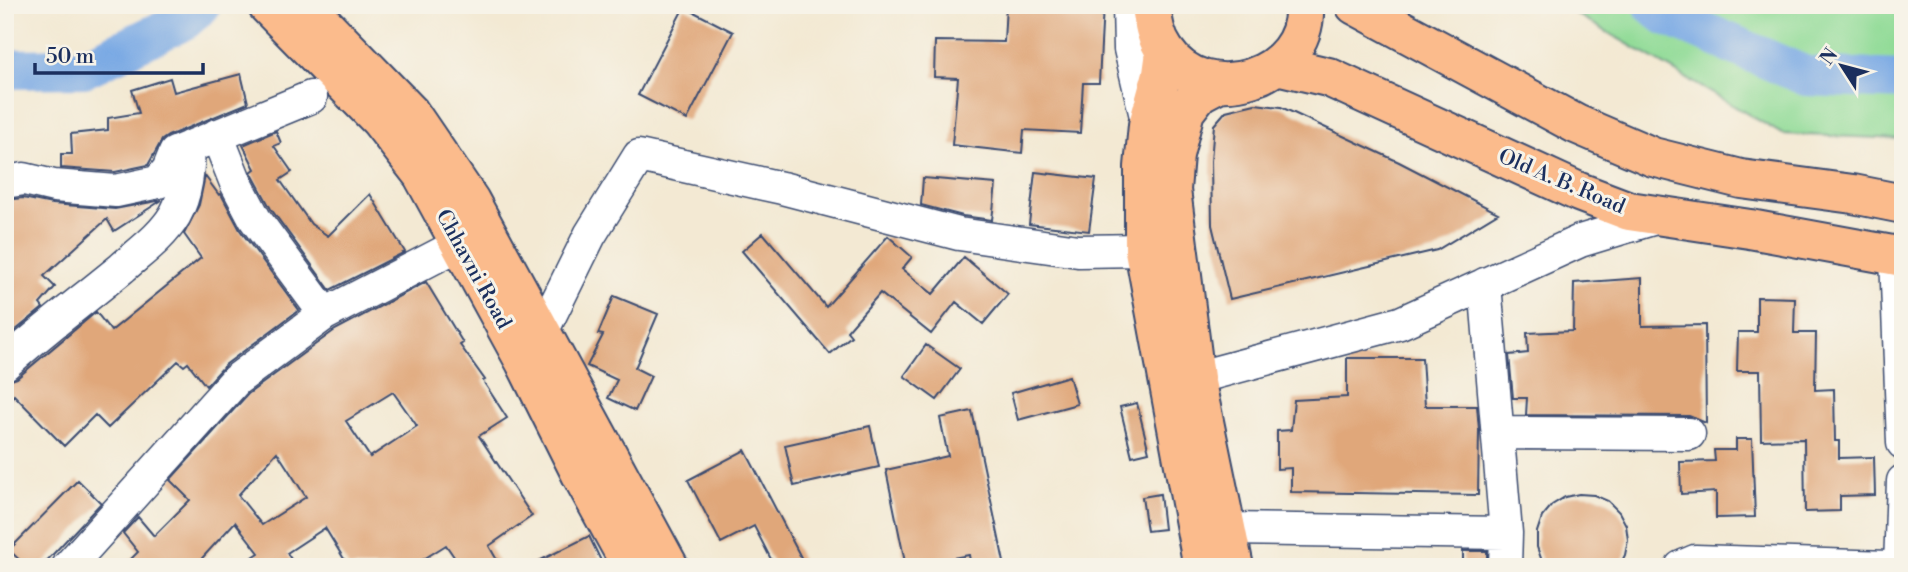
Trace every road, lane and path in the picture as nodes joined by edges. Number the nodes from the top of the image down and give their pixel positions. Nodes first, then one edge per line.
1 (267, 5) edge
2 (1129, 5) edge
3 (1151, 5) edge
4 (1304, 5) edge
5 (1355, 5) edge
6 (310, 23) edge
7 (1165, 52) junction
8 (1277, 65) junction
9 (1218, 83) junction
10 (311, 97) dead end
11 (1148, 125) junction
12 (203, 141) junction
13 (5, 182) edge
14 (1903, 204) edge
15 (1663, 216) junction
16 (475, 240) junction
17 (1144, 250) junction
18 (1899, 256) edge
19 (1485, 284) junction
20 (325, 314) junction
21 (542, 332) junction
22 (5, 364) edge
23 (1195, 378) junction
24 (1499, 433) junction
25 (1689, 434) dead end
26 (1903, 443) edge
27 (1903, 481) edge
28 (1227, 529) junction
29 (1506, 533) junction
30 (68, 567) edge
31 (632, 567) edge
32 (669, 567) edge
33 (1203, 567) edge
34 (1234, 567) edge
35 (1505, 567) edge
36 (1681, 567) edge
37 (1889, 567) edge
38 (1900, 567) edge

1 - 6 main road, Chhavni Road
2 - 11 street
3 - 7 main road
4 - 8 main road
5 - 14 main road
6 - 16 main road, Chhavni Road
7 - 9 main road
7 - 11 main road
8 - 9 main road
8 - 15 main road, Old A. B. Road
9 - 23 main road
10 - 12 street
11 - 17 main road
12 - 13 street
12 - 20 street
12 - 22 street
15 - 18 main road, Old A. B. Road
15 - 19 street
16 - 20 street
16 - 21 main road, Chhavni Road
16 - 31 main road, Chhavni Road
17 - 21 street
17 - 33 main road
18 - 26 street
19 - 23 street
19 - 24 street
20 - 30 street
21 - 32 main road, Chhavni Road
23 - 28 main road
24 - 25 street
24 - 29 street
27 - 38 street
28 - 29 street
28 - 34 main road
29 - 35 street
36 - 37 street

